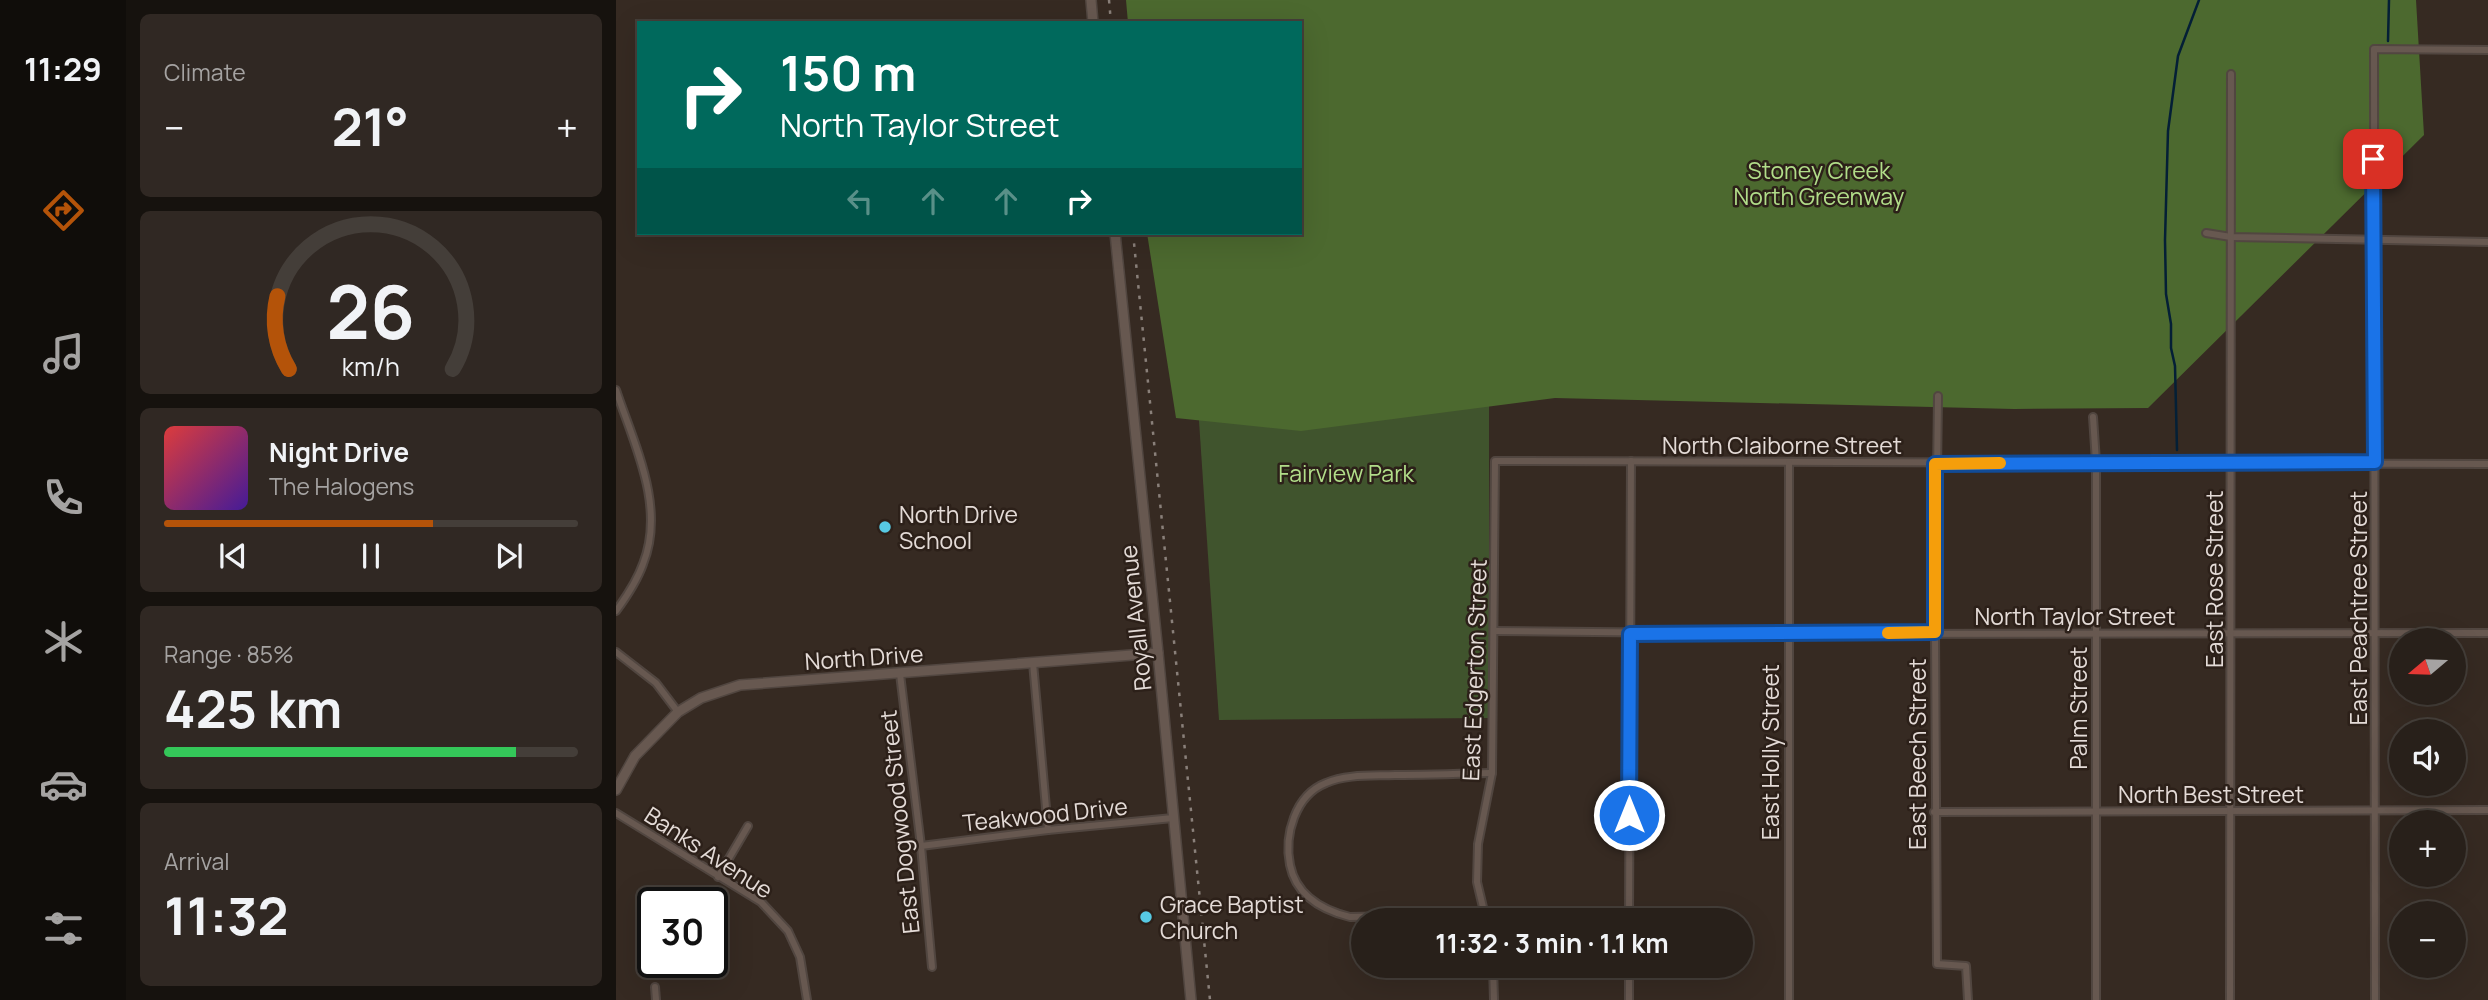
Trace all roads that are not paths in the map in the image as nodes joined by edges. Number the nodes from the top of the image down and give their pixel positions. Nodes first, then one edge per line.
1 (1091, 0) edge
2 (1093, 21) edge
3 (2488, 50) edge
4 (2231, 74) dead end
5 (2206, 233) dead end
6 (1115, 235) edge
7 (2231, 237) junction
8 (2373, 241) junction
9 (2488, 242) edge
10 (616, 390) edge
11 (1938, 396) dead end
12 (2093, 417) dead end
13 (1496, 461) joint
14 (1631, 461) junction
15 (2232, 461) junction
16 (2096, 462) junction
17 (2375, 462) junction
18 (1789, 463) junction
19 (1935, 464) junction
20 (2488, 464) edge
21 (616, 611) edge
22 (1494, 631) junction
23 (1935, 632) junction
24 (2376, 632) junction
25 (2232, 633) junction
26 (2488, 633) edge
27 (1630, 634) junction
28 (1787, 634) junction
29 (2096, 634) junction
30 (616, 652) edge
31 (1158, 653) junction
32 (1033, 663) junction
33 (900, 674) junction
34 (678, 712) junction
35 (1492, 773) junction
36 (616, 790) edge
37 (2488, 810) edge
38 (2231, 811) junction
39 (2374, 811) junction
40 (1934, 812) junction
41 (2096, 812) junction
42 (616, 813) edge
43 (1173, 818) junction
44 (748, 826) dead end
45 (1048, 830) junction
46 (920, 846) junction
47 (718, 877) junction
48 (1483, 908) edge
49 (1629, 908) edge
50 (1351, 917) edge
51 (932, 967) dead end
52 (1493, 978) edge
53 (1629, 978) edge
54 (655, 988) dead end
55 (656, 1000) edge
56 (807, 1000) edge
57 (1191, 1000) edge
58 (1494, 1000) edge
59 (1629, 1000) edge
60 (1789, 1000) edge
61 (1968, 1000) edge
62 (2096, 1000) edge
63 (2230, 1000) edge
64 (2375, 1000) edge

1 - 2 street
3 - 8 street, East Peachtree Street
4 - 7 street, East Rose Street
5 - 7 street
6 - 31 street, Royall Avenue
7 - 8 street
7 - 15 street, East Rose Street
8 - 9 street
8 - 17 street, East Peachtree Street
10 - 21 street
11 - 19 street, East Beech Street
12 - 16 street, Palm Street
13 - 14 street, North Claiborne Street
13 - 22 street, East Edgerton Street
14 - 18 street, North Claiborne Street
14 - 27 street
15 - 16 street, North Claiborne Street
15 - 17 street, North Claiborne Street
15 - 25 street, East Rose Street
16 - 19 street, North Claiborne Street
16 - 29 street, Palm Street
17 - 20 street, North Claiborne Street
17 - 24 street, East Peachtree Street
18 - 19 street, North Claiborne Street
18 - 28 street, East Holly Street
19 - 23 street, East Beech Street
22 - 27 street, North Taylor Street
22 - 35 street, East Edgerton Street
23 - 28 street, North Taylor Street
23 - 29 street, North Taylor Street
23 - 40 street, East Beech Street
24 - 25 street, North Taylor Street
24 - 26 street, North Taylor Street
24 - 39 street, East Peachtree Street
25 - 29 street, North Taylor Street
25 - 38 street, East Rose Street
27 - 28 street, North Taylor Street
27 - 49 street
28 - 60 street, East Holly Street
29 - 41 street, Palm Street
30 - 34 street
31 - 32 street, North Drive
31 - 43 street, Royall Avenue
32 - 33 street, North Drive
32 - 45 street
33 - 34 street, North Drive
33 - 46 street, East Dogwood Street
34 - 36 street, North Drive
35 - 48 street, East Edgerton Street
35 - 50 street
37 - 39 street, North Best Street
38 - 39 street, North Best Street
38 - 41 street, North Best Street
38 - 63 street, East Rose Street
39 - 64 street, East Peachtree Street
40 - 41 street, North Best Street
40 - 61 street, East Beech Street
41 - 62 street, Palm Street
42 - 47 street, Banks Avenue
43 - 45 street, Teakwood Drive
43 - 57 street, Royall Avenue
44 - 47 street
45 - 46 street, Teakwood Drive
46 - 51 street, East Dogwood Street
47 - 56 street, Banks Avenue
52 - 58 street
53 - 59 street
54 - 55 street

